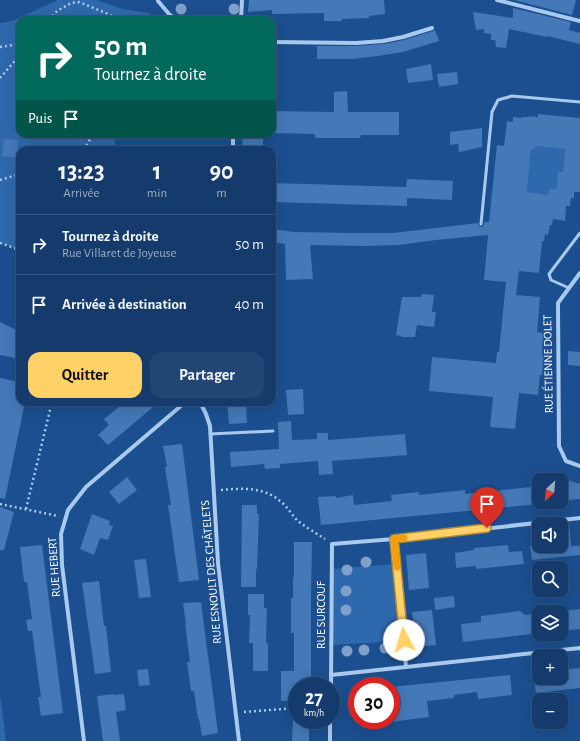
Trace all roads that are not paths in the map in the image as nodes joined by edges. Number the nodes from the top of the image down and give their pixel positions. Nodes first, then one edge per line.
1 (157, 0) edge
2 (242, 0) edge
3 (496, 0) edge
4 (172, 16) edge
5 (241, 16) edge
6 (580, 21) edge
7 (432, 28) dead end
8 (276, 42) edge
9 (580, 102) edge
10 (481, 224) dead end
11 (580, 233) edge
12 (580, 273) edge
13 (569, 288) junction
14 (181, 406) edge
15 (202, 406) edge
16 (273, 431) dead end
17 (210, 434) junction
18 (580, 466) edge
19 (580, 518) edge
20 (394, 539) junction
21 (580, 648) edge
22 (406, 668) junction
23 (331, 675) joint
24 (330, 729) edge
25 (84, 741) edge
26 (239, 741) edge
27 (330, 741) edge

1 - 4 street
2 - 5 street
3 - 6 street
7 - 8 street
9 - 10 lane
11 - 13 lane
12 - 13 street, RUE ÉTIENNE DOLET
13 - 18 street, RUE ÉTIENNE DOLET
14 - 25 street, RUE HEBERT
15 - 17 street, RUE ESNOULT DES CHÂTELETS
16 - 17 lane
17 - 26 street, RUE ESNOULT DES CHÂTELETS
19 - 20 street
20 - 22 street
20 - 23 street, RUE SURCOUF
21 - 22 street
22 - 23 street
24 - 27 street

